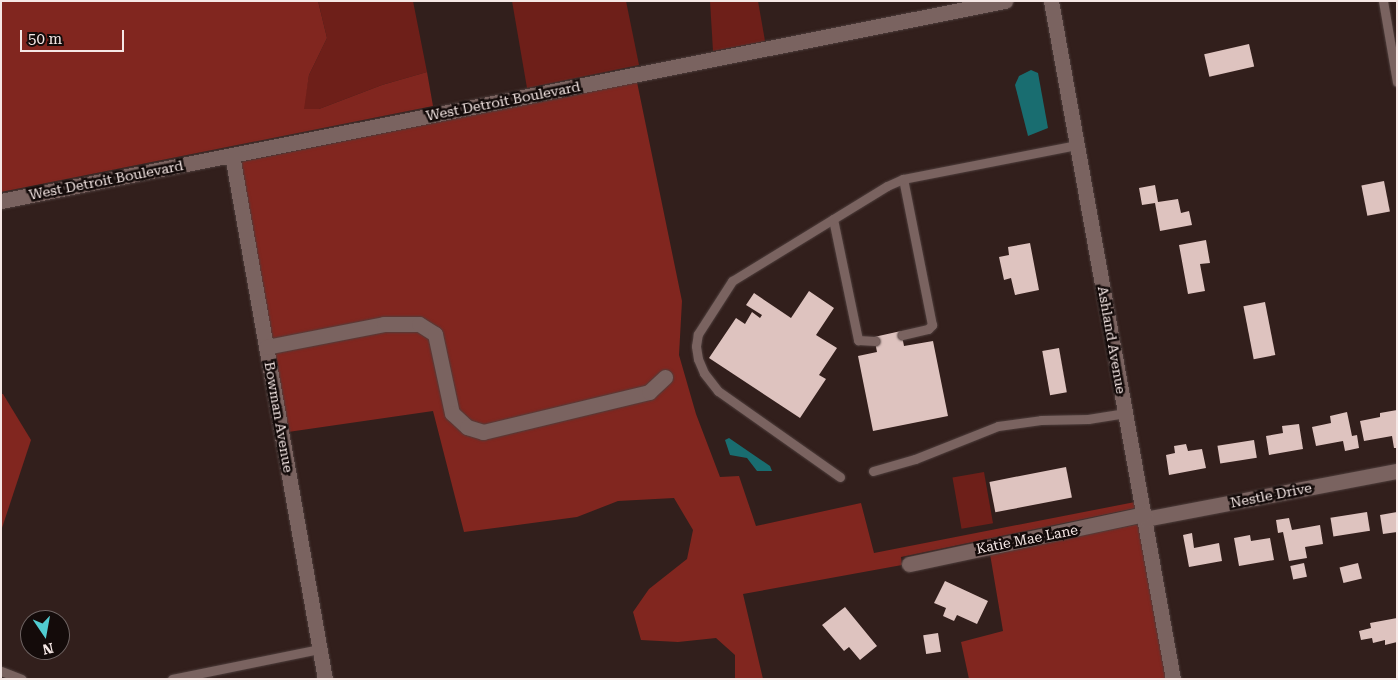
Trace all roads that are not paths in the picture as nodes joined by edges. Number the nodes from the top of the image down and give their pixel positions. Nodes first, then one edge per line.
1 (1005, 1) edge
2 (1051, 1) edge
3 (1383, 1) edge
4 (1397, 82) edge
5 (1077, 145) junction
6 (232, 155) junction
7 (903, 179) junction
8 (1, 201) edge
9 (833, 219) junction
10 (902, 335) dead end
11 (875, 341) dead end
12 (266, 348) junction
13 (664, 377) dead end
14 (1126, 413) junction
15 (873, 471) dead end
16 (1397, 471) edge
17 (840, 477) dead end
18 (1144, 516) junction
19 (909, 564) dead end
20 (320, 649) junction
21 (1, 671) edge
22 (22, 679) edge
23 (172, 679) edge
24 (325, 679) edge
25 (1173, 679) edge

1 - 6 street, West Detroit Boulevard
2 - 5 street, Ashland Avenue
3 - 4 lane
5 - 7 lane
5 - 14 street, Ashland Avenue
6 - 8 street, West Detroit Boulevard
6 - 12 street, Bowman Avenue
7 - 9 lane
7 - 10 lane
9 - 11 lane
9 - 17 lane
12 - 13 street
12 - 20 street, Bowman Avenue
14 - 15 lane
14 - 18 street, Ashland Avenue
16 - 18 street, Nestle Drive
18 - 19 street, Katie Mae Lane
18 - 25 street, Ashland Avenue
20 - 23 lane
20 - 24 street, Bowman Avenue
21 - 22 lane

